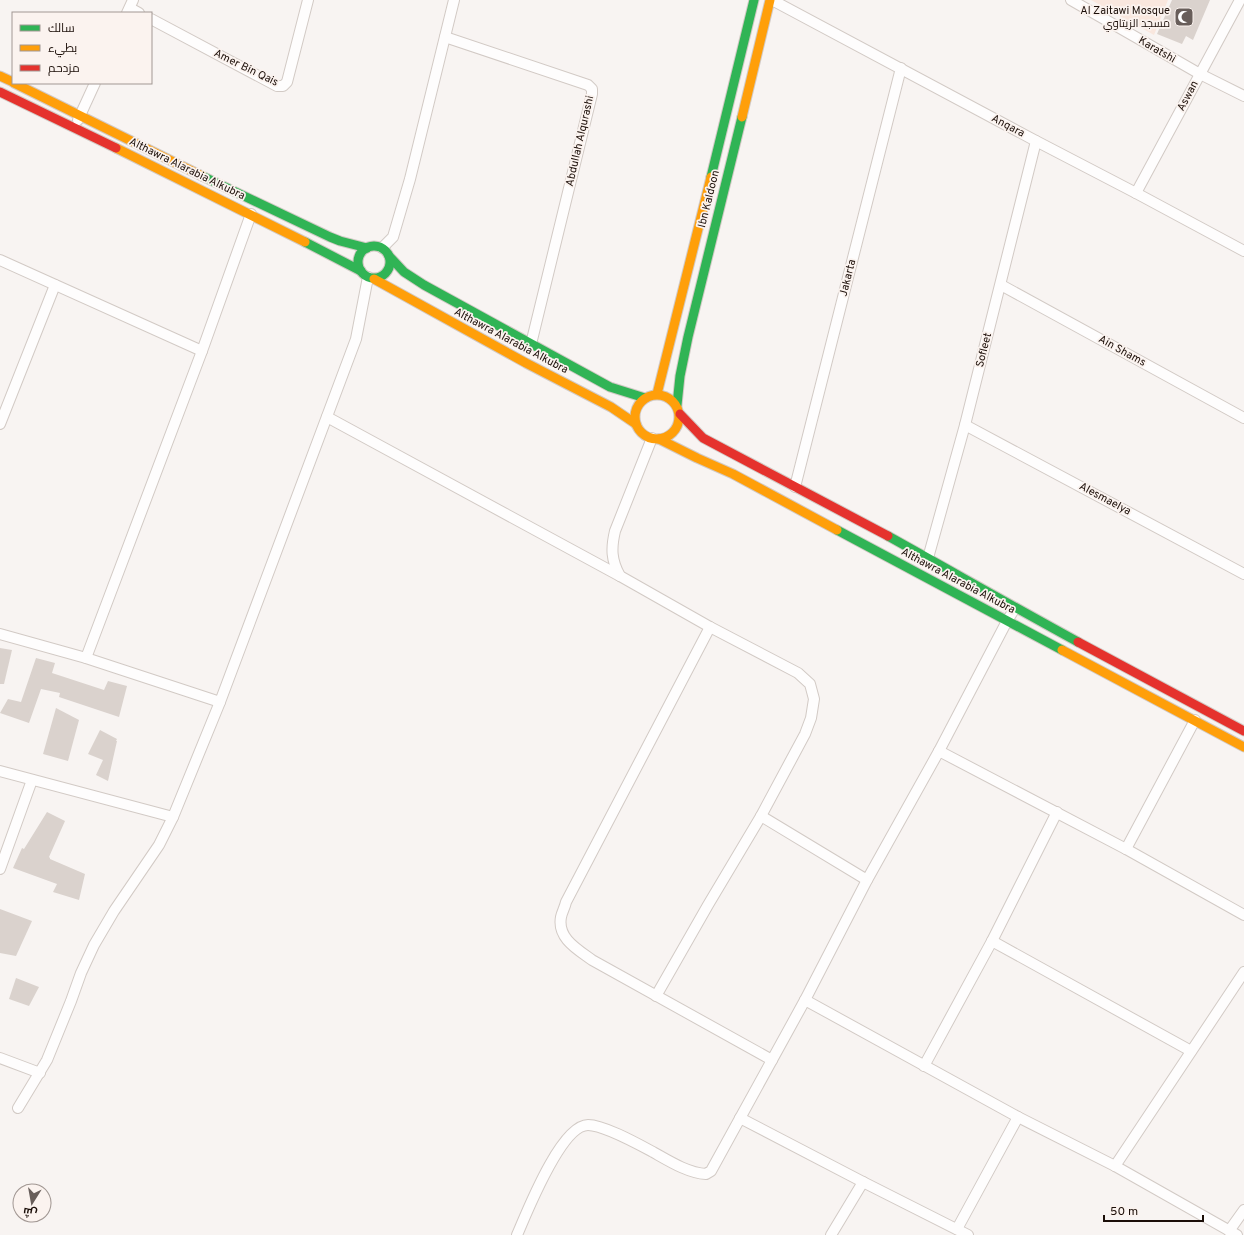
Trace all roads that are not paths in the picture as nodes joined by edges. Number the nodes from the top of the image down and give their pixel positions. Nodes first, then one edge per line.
1 (308, 0) edge
2 (454, 0) edge
3 (754, 0) edge
4 (771, 0) edge
5 (1072, 0) edge
6 (1240, 0) edge
7 (152, 20) edge
8 (445, 37) junction
9 (901, 68) junction
10 (1200, 74) junction
11 (0, 76) edge
12 (12, 82) edge
13 (16, 84) edge
14 (95, 84) edge
15 (0, 92) edge
16 (1244, 96) edge
17 (80, 115) junction
18 (75, 127) junction
19 (1036, 141) junction
20 (1136, 192) junction
21 (251, 214) junction
22 (366, 248) junction
23 (382, 248) junction
24 (1244, 251) edge
25 (389, 256) junction
26 (0, 260) edge
27 (368, 276) junction
28 (1000, 285) junction
29 (55, 286) junction
30 (531, 344) junction
31 (202, 351) junction
32 (657, 394) junction
33 (645, 398) junction
34 (677, 404) junction
35 (680, 414) junction
36 (327, 417) junction
37 (1244, 418) edge
38 (0, 424) edge
39 (636, 424) junction
40 (965, 425) junction
41 (655, 439) junction
42 (742, 458) junction
43 (733, 474) junction
44 (795, 487) junction
45 (928, 558) junction
46 (1244, 574) edge
47 (620, 576) junction
48 (1015, 608) junction
49 (1007, 621) junction
50 (710, 626) junction
51 (0, 634) edge
52 (86, 658) junction
53 (220, 702) junction
54 (1195, 720) junction
55 (1244, 731) edge
56 (1244, 747) edge
57 (940, 751) junction
58 (0, 771) edge
59 (32, 780) junction
60 (1057, 812) junction
61 (761, 816) junction
62 (173, 817) junction
63 (1126, 849) junction
64 (0, 869) edge
65 (867, 880) junction
66 (1244, 915) edge
67 (992, 941) junction
68 (1244, 972) edge
69 (656, 996) junction
70 (805, 1000) junction
71 (1191, 1051) junction
72 (0, 1058) edge
73 (772, 1060) junction
74 (924, 1066) junction
75 (40, 1073) junction
76 (18, 1108) dead end
77 (740, 1118) junction
78 (1018, 1118) junction
79 (1115, 1166) junction
80 (863, 1182) junction
81 (1244, 1210) edge
82 (957, 1229) junction
83 (1233, 1233) edge
84 (517, 1235) edge
85 (831, 1235) edge
86 (968, 1235) edge

1 - 7 street, Amer Bin Qais
2 - 8 street
3 - 32 street, Ibn Kaldoon
4 - 9 street, Anqara
4 - 34 street, Ibn Kaldoon
5 - 10 street, Karatshi
6 - 10 street, Aswan
8 - 23 street
8 - 30 street, Abdullah Alqurashi
9 - 19 street, Anqara
9 - 44 street, Jakarta
10 - 16 street, Karatshi
10 - 20 street, Aswan
11 - 12 street, Althawra Alarabia Alkubra
13 - 17 street, Althawra Alarabia Alkubra
14 - 17 street
15 - 18 street, Althawra Alarabia Alkubra
17 - 18 street
17 - 22 street, Althawra Alarabia Alkubra
18 - 21 street, Althawra Alarabia Alkubra
19 - 20 street, Anqara
19 - 28 street, Sofleet
20 - 24 street, Anqara
21 - 27 street, Althawra Alarabia Alkubra
21 - 31 street
22 - 23 street
22 - 27 street
23 - 25 street
25 - 27 street
25 - 30 street, Althawra Alarabia Alkubra
26 - 29 street
27 - 36 street
27 - 39 street, Althawra Alarabia Alkubra
28 - 37 street, Ain Shams
28 - 40 street, Sofleet
29 - 31 street
29 - 38 street
30 - 33 street, Althawra Alarabia Alkubra
31 - 52 street
32 - 33 street
32 - 34 street
33 - 39 street
34 - 35 street
35 - 41 street
35 - 42 street, Althawra Alarabia Alkubra
36 - 47 street
36 - 53 street
39 - 41 street
40 - 45 street, Sofleet
40 - 46 street, Alesmaelya
41 - 43 street, Althawra Alarabia Alkubra
41 - 47 street
42 - 43 street
42 - 44 street, Althawra Alarabia Alkubra
43 - 49 street, Althawra Alarabia Alkubra
44 - 45 street, Althawra Alarabia Alkubra
45 - 48 street, Althawra Alarabia Alkubra
47 - 50 street
48 - 49 street
48 - 55 street, Althawra Alarabia Alkubra
49 - 54 street, Althawra Alarabia Alkubra
49 - 57 street
50 - 61 street
50 - 69 street
51 - 52 street
52 - 53 street
53 - 62 street
54 - 56 street, Althawra Alarabia Alkubra
54 - 63 street
57 - 60 street
57 - 65 street
58 - 59 street
59 - 62 street
59 - 64 street
60 - 63 street
60 - 67 street
61 - 65 street
61 - 69 street
62 - 75 street
63 - 66 street
65 - 70 street
67 - 71 street
67 - 74 street
68 - 71 street
69 - 73 street
70 - 73 street
70 - 74 street
71 - 79 street
72 - 75 street
73 - 77 street
74 - 78 street
75 - 76 street
77 - 80 street
77 - 84 street
78 - 79 street
78 - 82 street
79 - 83 street
80 - 82 street
80 - 85 street
81 - 83 street
82 - 86 street

